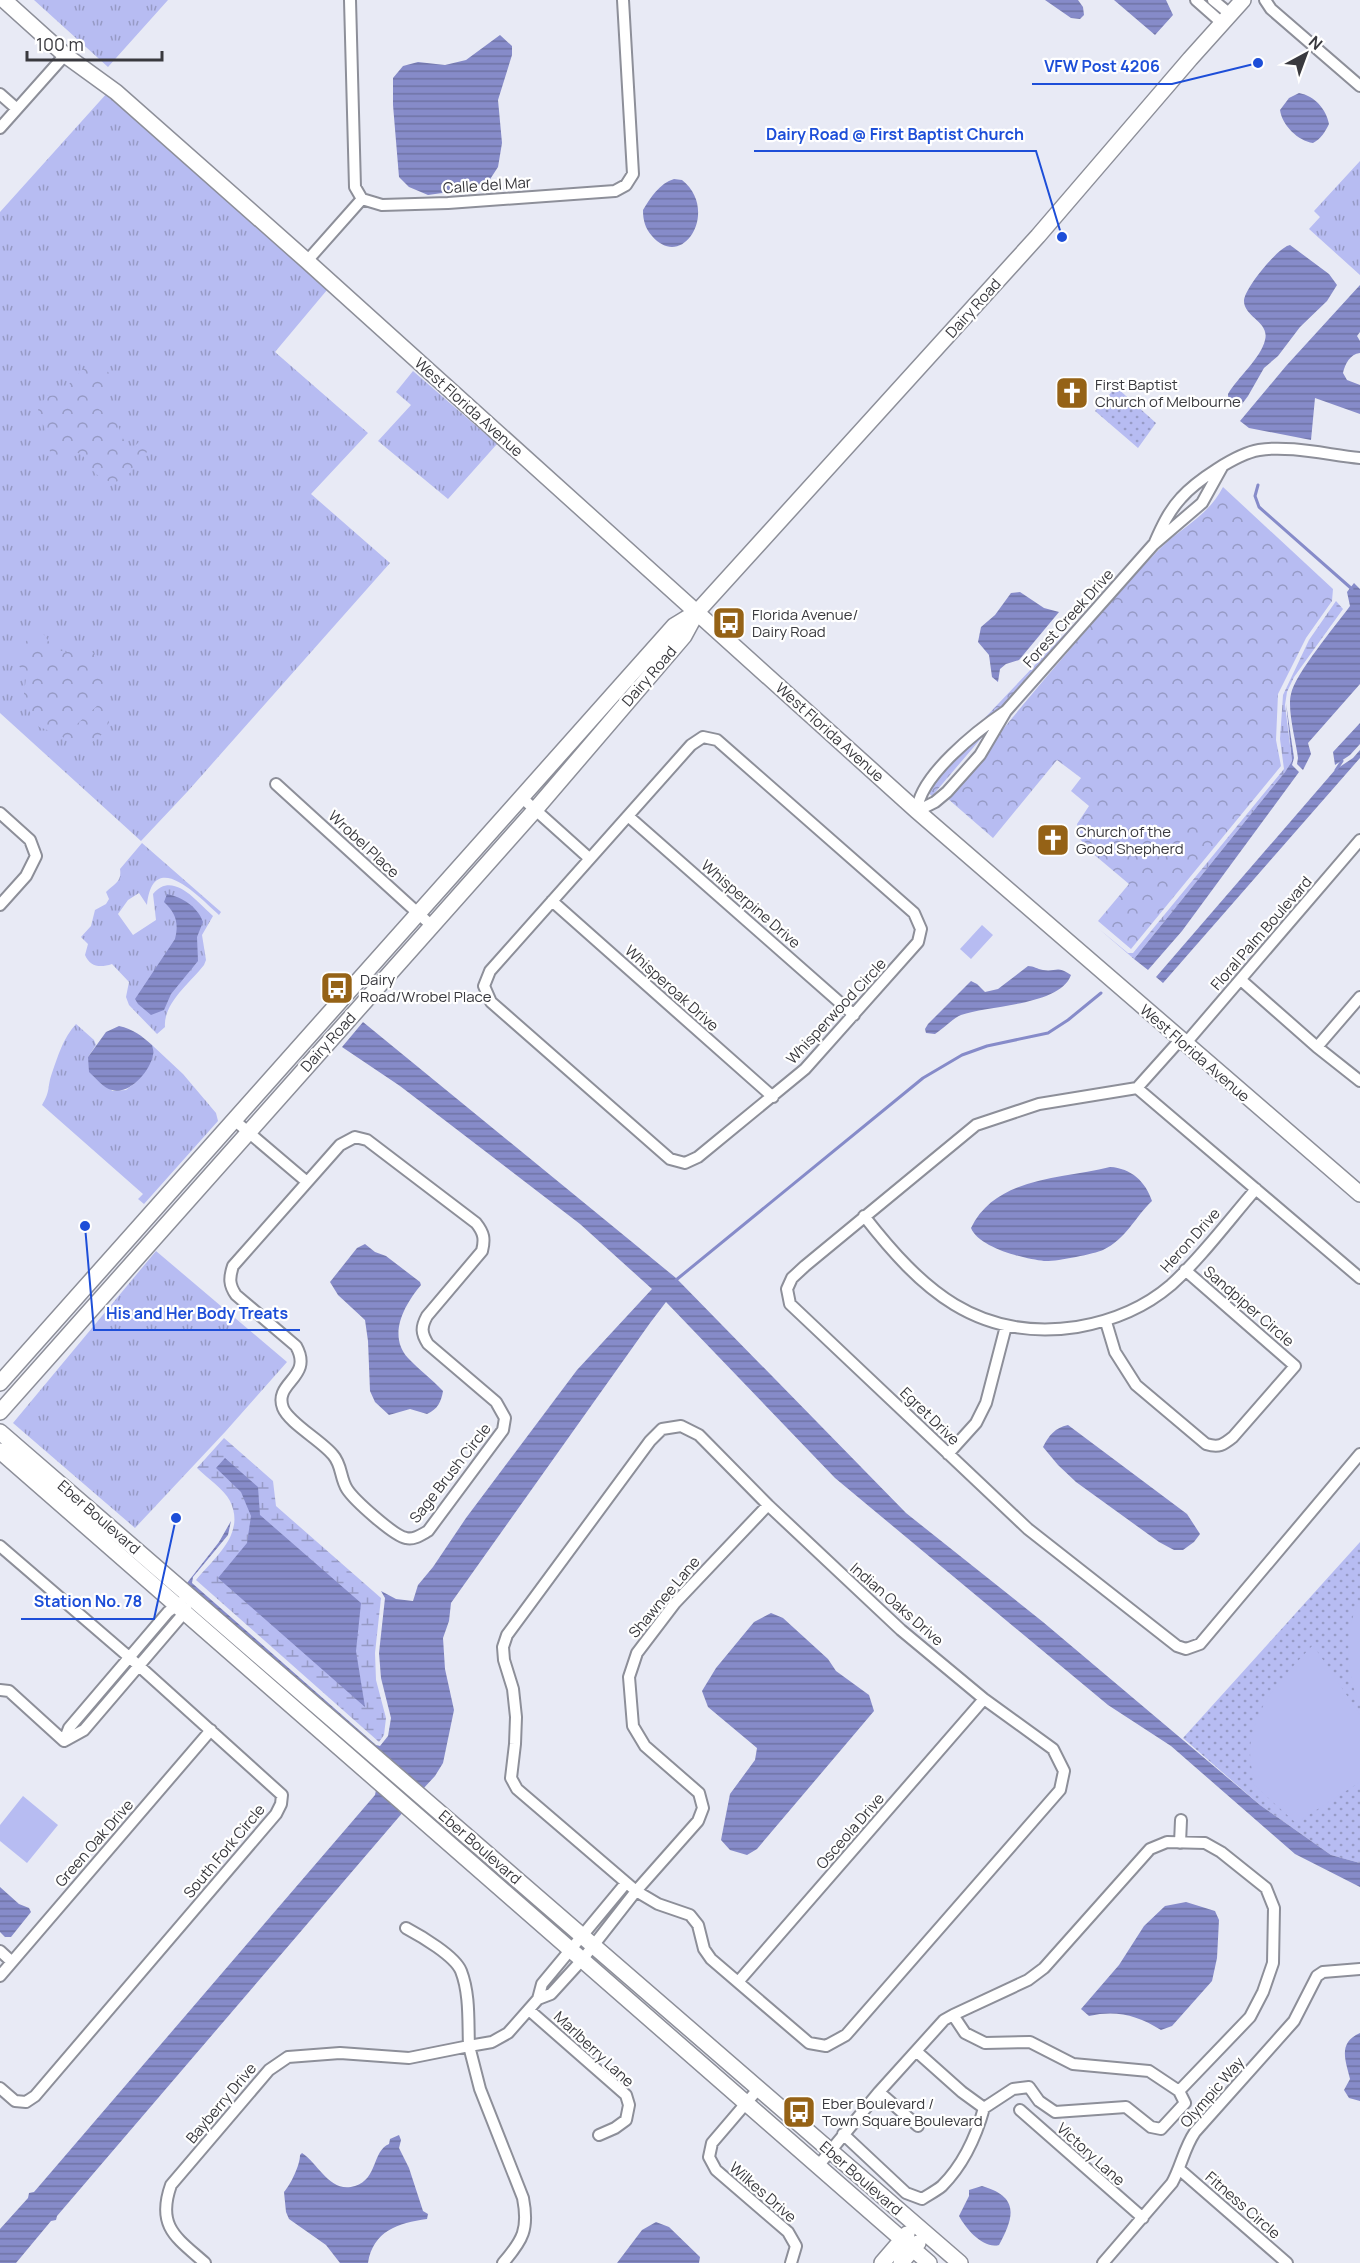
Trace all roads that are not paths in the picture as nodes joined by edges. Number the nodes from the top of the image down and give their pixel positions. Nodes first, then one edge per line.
1 (4, 0) edge
2 (350, 0) edge
3 (623, 0) edge
4 (1196, 0) edge
5 (1213, 0) edge
6 (1243, 0) edge
7 (1268, 4) edge
8 (1226, 19) junction
9 (65, 55) junction
10 (1360, 86) edge
11 (0, 94) edge
12 (16, 109) junction
13 (0, 128) edge
14 (362, 199) junction
15 (307, 261) junction
16 (1360, 458) edge
17 (1222, 467) junction
18 (1181, 498) junction
19 (1194, 511) junction
20 (1153, 545) junction
21 (697, 612) junction
22 (1006, 711) junction
23 (276, 784) dead end
24 (521, 797) junction
25 (535, 810) junction
26 (917, 811) junction
27 (0, 813) edge
28 (628, 816) junction
29 (1360, 840) edge
30 (589, 858) junction
31 (552, 901) junction
32 (0, 905) edge
33 (418, 914) junction
34 (432, 926) junction
35 (1241, 980) junction
36 (1360, 997) edge
37 (855, 1015) junction
38 (1182, 1042) junction
39 (1317, 1047) junction
40 (1360, 1081) edge
41 (1137, 1088) junction
42 (773, 1097) junction
43 (234, 1120) junction
44 (247, 1132) junction
45 (307, 1182) junction
46 (1256, 1189) junction
47 (1360, 1194) edge
48 (864, 1216) junction
49 (1185, 1270) junction
50 (1360, 1278) edge
51 (1106, 1322) junction
52 (1006, 1326) junction
53 (0, 1383) edge
54 (0, 1412) edge
55 (0, 1432) edge
56 (0, 1451) edge
57 (1360, 1454) edge
58 (948, 1455) junction
59 (768, 1505) junction
60 (0, 1546) edge
61 (189, 1595) junction
62 (180, 1609) junction
63 (129, 1657) junction
64 (139, 1666) junction
65 (0, 1690) edge
66 (984, 1699) junction
67 (211, 1730) junction
68 (64, 1741) junction
69 (1180, 1820) dead end
70 (1180, 1843) junction
71 (626, 1883) junction
72 (636, 1891) junction
73 (609, 1903) junction
74 (619, 1912) junction
75 (406, 1928) dead end
76 (587, 1940) junction
77 (569, 1949) junction
78 (0, 1951) edge
79 (582, 1960) junction
80 (12, 1962) junction
81 (1360, 1969) edge
82 (0, 1976) edge
83 (738, 1982) junction
84 (538, 1999) junction
85 (529, 2010) junction
86 (953, 2015) junction
87 (469, 2046) junction
88 (916, 2051) junction
89 (0, 2088) edge
90 (759, 2088) junction
91 (1179, 2091) junction
92 (879, 2092) junction
93 (746, 2103) junction
94 (984, 2108) junction
95 (1020, 2110) dead end
96 (918, 2126) dead end
97 (843, 2134) junction
98 (599, 2135) dead end
99 (830, 2152) junction
100 (818, 2166) junction
101 (1179, 2169) junction
102 (1143, 2218) junction
103 (920, 2229) junction
104 (907, 2244) junction
105 (205, 2263) edge
106 (503, 2263) edge
107 (790, 2263) edge
108 (882, 2263) edge
109 (901, 2263) edge
110 (929, 2263) edge
111 (960, 2263) edge
112 (1103, 2263) edge
113 (1287, 2263) edge

1 - 9 street, West Florida Avenue
2 - 14 street
3 - 14 street, Calle del Mar
4 - 8 street
5 - 8 street
6 - 8 street, Dairy Road
7 - 10 street
8 - 21 street, Dairy Road
9 - 12 street
9 - 15 street, West Florida Avenue
11 - 12 street
12 - 13 street
14 - 15 street
15 - 21 street, West Florida Avenue
16 - 17 street, Forest Creek Drive
17 - 18 street, Forest Creek Drive
17 - 19 street, Forest Creek Drive
18 - 19 street
18 - 20 street, Forest Creek Drive
19 - 20 street, Forest Creek Drive
20 - 22 street, Forest Creek Drive
21 - 24 street, Dairy Road
21 - 25 street, Dairy Road
21 - 26 street, West Florida Avenue
22 - 26 street, Forest Creek Drive
22 - 26 street, Forest Creek Drive
23 - 33 street, Wrobel Place
24 - 25 street
24 - 33 street, Dairy Road
25 - 30 street
25 - 34 street, Dairy Road
26 - 38 street, West Florida Avenue
27 - 32 street
28 - 30 street, Whisperwood Circle
28 - 37 street, Whisperpine Drive
28 - 37 street, Whisperwood Circle
29 - 35 street, Floral Palm Boulevard
30 - 31 street, Whisperwood Circle
31 - 42 street, Whisperoak Drive
31 - 42 street, Whisperwood Circle
33 - 34 street, Wrobel Place
33 - 43 street, Dairy Road
34 - 44 street, Dairy Road
35 - 38 street, Floral Palm Boulevard
35 - 39 street
36 - 39 street
37 - 42 street, Whisperwood Circle
38 - 41 street
38 - 47 street, West Florida Avenue
39 - 40 street
41 - 46 street
41 - 48 street, Egret Drive
43 - 44 street
43 - 53 street, Dairy Road
44 - 45 street
44 - 54 street, Dairy Road
45 - 45 street, Sage Brush Circle
46 - 49 street, Heron Drive
46 - 50 street
48 - 52 street, Heron Drive
48 - 58 street, Egret Drive
49 - 51 street, Heron Drive
49 - 51 street, Sandpiper Circle
51 - 52 street, Heron Drive
52 - 58 street
55 - 61 street, Eber Boulevard
56 - 62 street, Eber Boulevard
57 - 58 street, Egret Drive
59 - 66 street, Indian Oaks Drive
59 - 71 street, Indian Oaks Drive
59 - 72 street, Shawnee Lane
60 - 63 street, South Fork Circle
61 - 62 street
61 - 76 street, Eber Boulevard
62 - 63 street
62 - 64 street
62 - 77 street, Eber Boulevard
63 - 64 street, South Fork Circle
63 - 68 street
64 - 67 street, South Fork Circle
64 - 68 street
65 - 68 street
66 - 83 street, Osceola Drive
66 - 83 street, Indian Oaks Drive
67 - 80 street, Green Oak Drive
67 - 89 street, South Fork Circle
69 - 70 street
70 - 86 street
70 - 91 street
71 - 72 street, Indian Oaks Drive
71 - 73 street
72 - 74 street
72 - 83 street, Indian Oaks Drive
73 - 74 street
73 - 76 street
74 - 76 street
75 - 87 street
76 - 77 street, Bayberry Drive
76 - 79 street, Bayberry Drive
76 - 90 street, Eber Boulevard
77 - 79 street, Eber Boulevard
77 - 84 street, Bayberry Drive
78 - 80 street
79 - 84 street, Bayberry Drive
79 - 93 street, Eber Boulevard
80 - 82 street, Green Oak Drive
81 - 101 street, Olympic Way
84 - 85 street, Bayberry Drive
85 - 87 street, Bayberry Drive
85 - 98 street, Marlberry Lane
86 - 88 street
86 - 91 street
87 - 105 street, Bayberry Drive
87 - 106 street
88 - 92 street
88 - 94 street
90 - 93 street, Wilkes Drive
90 - 99 street, Eber Boulevard
91 - 94 street
92 - 96 street
92 - 97 street
93 - 100 street, Eber Boulevard
93 - 107 street, Wilkes Drive
94 - 97 street
95 - 102 street, Victory Lane
97 - 99 street
99 - 100 street
99 - 103 street, Eber Boulevard
100 - 104 street, Eber Boulevard
101 - 102 street, Olympic Way
101 - 113 street, Fitness Circle
102 - 112 street, Olympic Way
103 - 104 street
103 - 111 street, Eber Boulevard
104 - 108 street
104 - 109 street
104 - 110 street, Eber Boulevard

